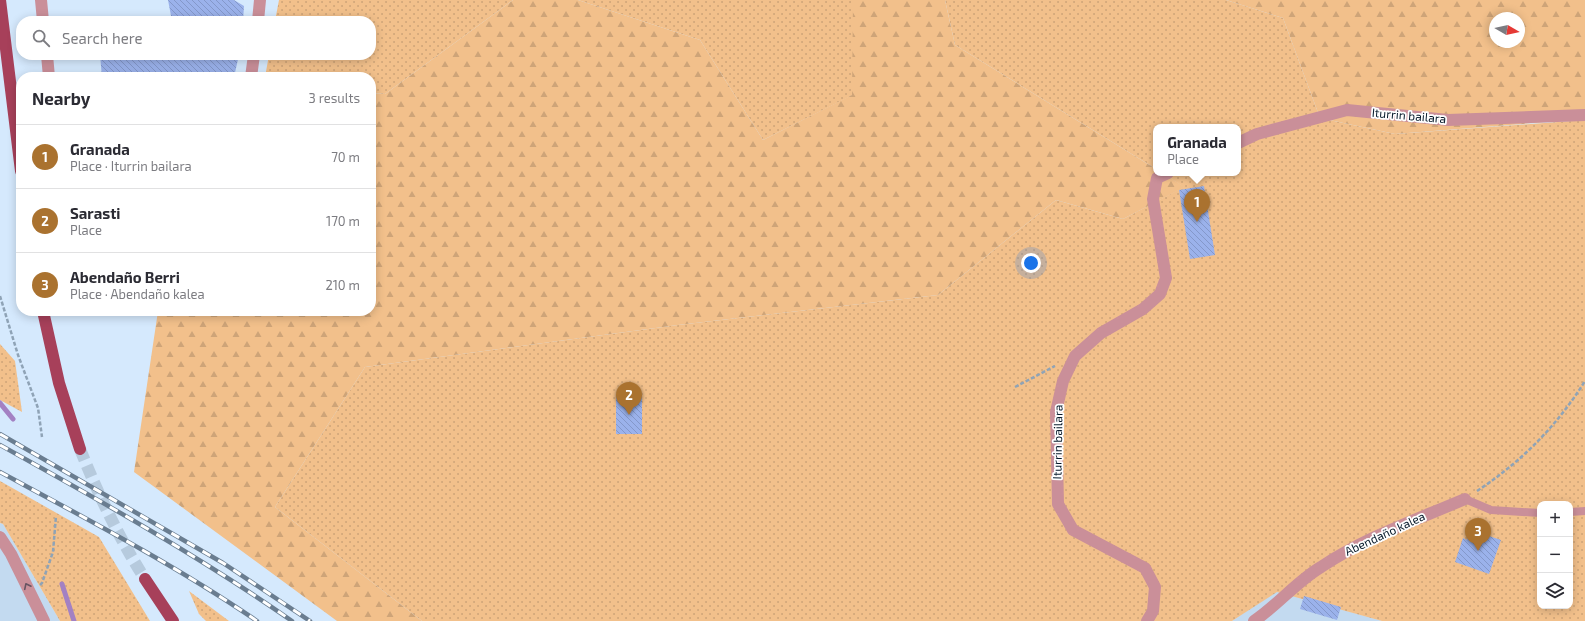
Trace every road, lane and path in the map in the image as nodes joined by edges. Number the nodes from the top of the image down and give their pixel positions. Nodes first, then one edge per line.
1 (0, 0) edge
2 (41, 0) edge
3 (260, 0) edge
4 (43, 16) edge
5 (258, 16) edge
6 (47, 60) edge
7 (253, 60) edge
8 (49, 72) edge
9 (252, 72) edge
10 (1585, 115) edge
11 (16, 130) edge
12 (1241, 142) edge
13 (1161, 176) edge
14 (0, 296) edge
15 (44, 316) edge
16 (1075, 356) junction
17 (1585, 381) edge
18 (1015, 387) dead end
19 (42, 437) dead end
20 (80, 450) tunnel mouth
21 (1465, 499) junction
22 (1585, 511) edge
23 (1573, 512) edge
24 (1537, 513) edge
25 (56, 516) dead end
26 (0, 537) edge
27 (145, 578) tunnel mouth
28 (42, 583) dead end
29 (44, 621) edge
30 (173, 621) edge
31 (1147, 621) edge
32 (1254, 621) edge

1 - 11 main road
2 - 4 street
3 - 5 street
6 - 8 street
7 - 9 street
10 - 12 street, Iturrin bailara
13 - 16 street, Iturrin bailara
14 - 19 path
15 - 20 main road
16 - 18 path
16 - 31 street, Iturrin bailara
17 - 21 path
21 - 24 lane
21 - 32 street, Abendaño kalea
22 - 23 lane
25 - 28 path
29 -> 26 street
27 - 30 main road

